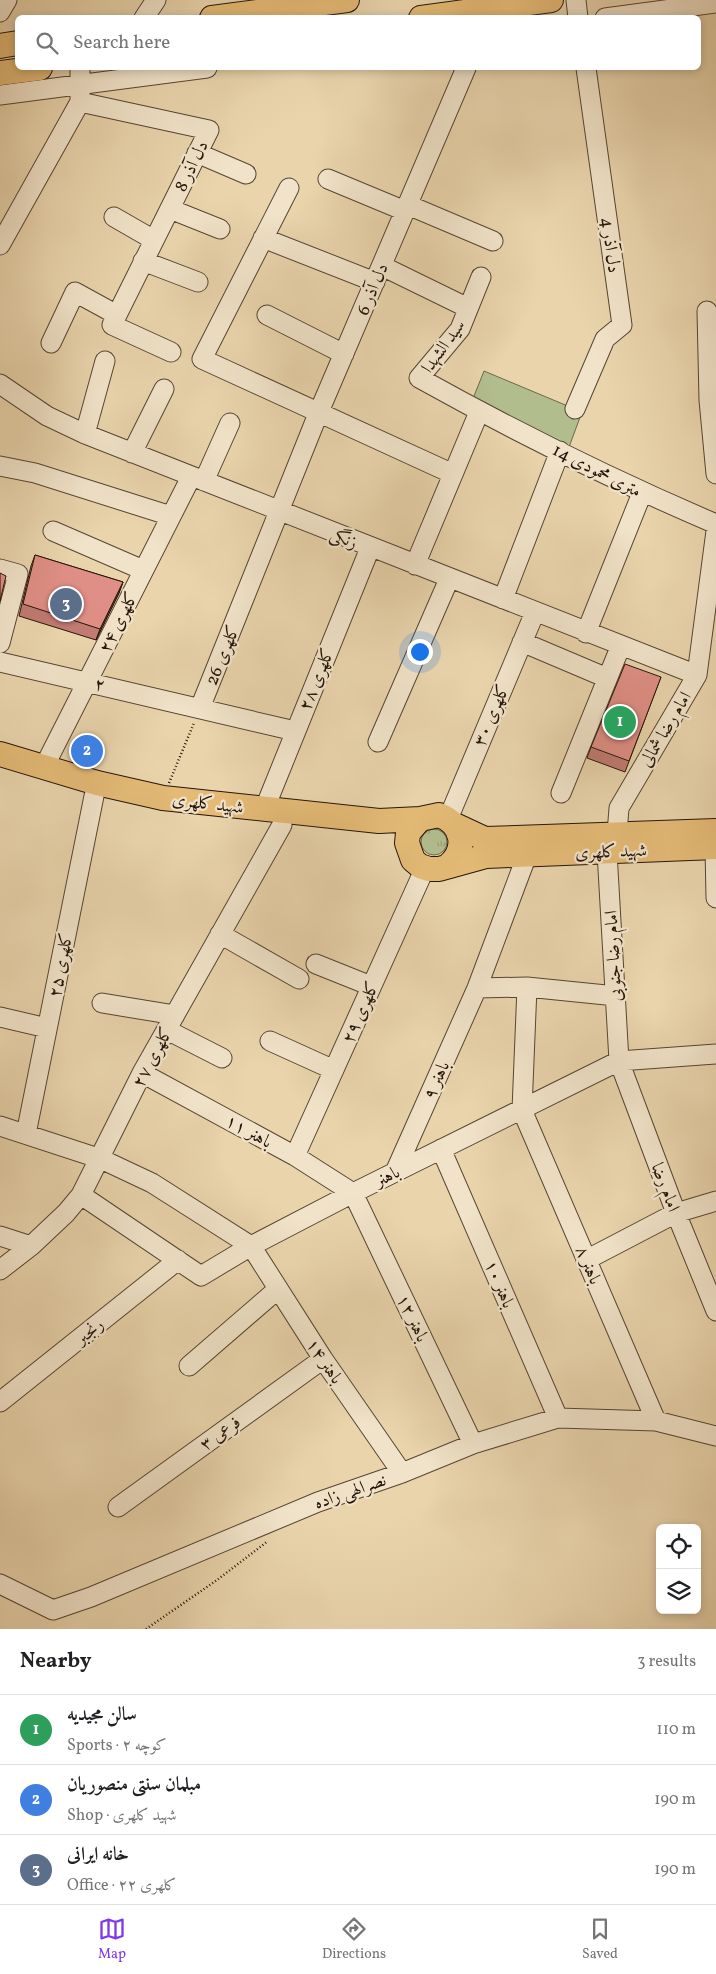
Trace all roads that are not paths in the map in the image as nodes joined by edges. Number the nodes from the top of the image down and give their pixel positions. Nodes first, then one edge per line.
1 (7, 0) edge
2 (156, 0) edge
3 (347, 0) edge
4 (551, 0) edge
5 (576, 0) edge
6 (716, 3) edge
7 (0, 12) edge
8 (490, 13) edge
9 (146, 15) edge
10 (234, 15) edge
11 (462, 15) edge
12 (578, 15) edge
13 (627, 15) edge
14 (15, 44) edge
15 (0, 46) edge
16 (24, 70) edge
17 (192, 70) edge
18 (465, 70) edge
19 (586, 70) edge
20 (0, 73) edge
21 (80, 85) edge
22 (0, 95) edge
23 (197, 153) junction
24 (246, 174) dead end
25 (328, 179) dead end
26 (289, 188) dead end
27 (407, 208) junction
28 (170, 209) junction
29 (114, 217) dead end
30 (220, 229) dead end
31 (264, 238) junction
32 (154, 240) junction
33 (493, 241) dead end
34 (0, 245) edge
35 (144, 261) junction
36 (378, 274) junction
37 (481, 277) dead end
38 (198, 282) dead end
39 (468, 308) junction
40 (713, 310) edge
41 (267, 315) dead end
42 (115, 320) junction
43 (51, 343) dead end
44 (171, 352) dead end
45 (344, 354) junction
46 (105, 361) dead end
47 (0, 384) edge
48 (164, 389) dead end
49 (713, 401) edge
50 (575, 409) dead end
51 (479, 412) junction
52 (318, 414) junction
53 (230, 423) dead end
54 (85, 434) junction
55 (560, 451) junction
56 (132, 453) junction
57 (0, 466) edge
58 (453, 474) junction
59 (716, 474) edge
60 (198, 479) junction
61 (642, 493) junction
62 (280, 512) junction
63 (171, 516) junction
64 (716, 524) edge
65 (716, 531) edge
66 (53, 532) dead end
67 (370, 548) junction
68 (415, 566) junction
69 (143, 570) junction
70 (9, 572) edge
71 (449, 579) junction
72 (502, 599) junction
73 (535, 612) junction
74 (586, 633) junction
75 (522, 642) junction
76 (0, 643) edge
77 (621, 645) junction
78 (0, 662) edge
79 (697, 675) junction
80 (607, 678) junction
81 (89, 681) junction
82 (200, 708) junction
83 (295, 731) junction
84 (378, 742) dead end
85 (0, 754) edge
86 (0, 767) edge
87 (44, 767) junction
88 (561, 793) dead end
89 (94, 796) junction
90 (273, 817) junction
91 (420, 819) junction
92 (451, 822) junction
93 (716, 842) edge
94 (612, 843) junction
95 (527, 854) junction
96 (427, 862) junction
97 (716, 898) edge
98 (220, 934) junction
99 (316, 964) dead end
100 (299, 979) dead end
101 (371, 986) junction
102 (527, 987) junction
103 (477, 988) junction
104 (616, 996) junction
105 (102, 1003) dead end
106 (0, 1017) edge
107 (171, 1023) junction
108 (47, 1028) junction
109 (270, 1041) dead end
110 (715, 1057) edge
111 (222, 1058) dead end
112 (618, 1061) junction
113 (334, 1070) junction
114 (142, 1073) junction
115 (522, 1110) junction
116 (0, 1126) edge
117 (26, 1134) junction
118 (442, 1149) junction
119 (295, 1156) junction
120 (101, 1159) junction
121 (395, 1172) junction
122 (353, 1193) junction
123 (81, 1195) junction
124 (716, 1202) edge
125 (676, 1213) junction
126 (0, 1236) edge
127 (31, 1246) junction
128 (251, 1246) junction
129 (178, 1260) junction
130 (586, 1260) junction
131 (0, 1270) edge
132 (278, 1289) junction
133 (716, 1311) edge
134 (322, 1359) junction
135 (189, 1366) dead end
136 (0, 1402) edge
137 (558, 1418) junction
138 (656, 1421) junction
139 (714, 1430) edge
140 (474, 1444) junction
141 (402, 1473) junction
142 (118, 1508) dead end
143 (0, 1584) edge

1 - 7 street
2 - 9 street
3 - 10 main road
4 - 8 main road
5 - 12 street
6 - 13 street
8 - 11 main road
14 - 15 main road
16 - 20 main road
17 - 21 street
18 - 27 street, دل آذر 6
19 - 50 street, دل آذر 4
21 - 22 street
21 - 23 street, دل آذر 8
21 - 34 street
23 - 24 street
23 - 28 street, دل آذر 8
25 - 27 street
26 - 31 street
27 - 33 street
27 - 36 street, دل آذر 6
28 - 30 street
28 - 32 street, دل آذر 8
29 - 32 street
31 - 36 street
31 - 52 street
32 - 35 street, دل آذر 8
35 - 38 street
35 - 42 street, دل آذر 8
36 - 39 street
36 - 45 street, دل آذر 6
37 - 39 street, سید الشهدا
39 - 51 street, سید الشهدا
40 - 49 street
41 - 45 street
42 - 43 street
42 - 44 street
45 - 52 street, دل آذر 6
46 - 54 street
47 - 54 street, زنگی
48 - 56 street
49 - 59 street
51 - 55 street, 14 متری محمودی
51 - 58 street
52 - 58 street
52 - 62 street, دل آذر 6
53 - 60 street, کلهری ۲۴
54 - 56 street, زنگی
55 - 61 street, 14 متری محمودی
55 - 72 street
56 - 60 street, زنگی
57 - 63 street
58 - 68 street
60 - 62 street, زنگی
60 - 63 street, کلهری ۲۴
61 - 64 street, 14 متری محمودی
61 - 74 street
62 - 67 street, زنگی
62 - 82 street, کلهری 26
63 - 69 street, کلهری ۲۴
65 - 79 street, امام رضا شمالی
66 - 69 street
67 - 68 street, زنگی
67 - 83 street, کلهری ۲۸
68 - 71 street, زنگی
69 - 81 street, کلهری ۲۴
70 - 76 street
71 - 72 street, زنگی
71 - 84 street
72 - 73 street, زنگی
73 - 74 street, زنگی
73 - 75 street, کلهری ۳۰
74 - 77 street, زنگی
75 - 80 street
75 - 92 street, کلهری ۳۰
77 - 79 street, زنگی
77 - 80 street
78 - 81 street, ۲
79 - 94 street, امام رضا شمالی
80 - 88 street
81 - 82 street, ۲
81 - 87 street, کلهری ۲۴
82 - 83 street, ۲
83 - 90 street, کلهری ۲۸
85 - 87 main road, شهید کلهری
86 - 89 main road, شهید کلهری
87 - 90 main road, شهید کلهری
89 - 90 main road, شهید کلهری
89 - 108 street, کلهری ۲۵
90 - 91 main road, شهید کلهری
90 - 96 main road, شهید کلهری
90 - 98 street, کلهری ۲۷
91 - 92 main road
91 - 96 main road
92 - 94 main road, شهید کلهری
92 - 96 main road
93 - 94 main road, شهید کلهری
93 - 97 street
94 - 95 main road, شهید کلهری
94 - 104 street, امام رضا جنوبی
95 - 96 main road, شهید کلهری
95 - 103 street, باهنر ۹
96 - 101 street, کلهری ۲۹
98 - 100 street
98 - 107 street, کلهری ۲۷
99 - 101 street
101 - 113 street, کلهری ۲۹
102 - 103 street
102 - 104 street
102 - 115 street
103 - 121 street, باهنر ۹
104 - 112 street, امام رضا جنوبی
105 - 107 street
106 - 108 street
107 - 111 street
107 - 114 street, کلهری ۲۷
108 - 117 street, کلهری ۲۵
109 - 113 street
110 - 112 street, باهنر
112 - 115 street, باهنر
112 - 125 street, امام رضا
113 - 119 street, کلهری ۲۹
114 - 119 street, باهنر ۱۱
114 - 120 street, کلهری ۲۷
115 - 118 street, باهنر
115 - 130 street, باهنر ۸
116 - 117 street
117 - 120 street
118 - 121 street, باهنر
118 - 137 street, باهنر ۱۰
119 - 122 street, باهنر ۱۱
120 - 123 street, کلهری ۲۷
120 - 128 street
121 - 122 street, باهنر
122 - 128 street, باهنر
122 - 140 street, باهنر ۱۲
123 - 127 street, کلهری ۲۷
123 - 129 street, باهنر
124 - 125 street
125 - 130 street
125 - 133 street, امام رضا
126 - 127 street
127 - 131 street, کلهری ۲۷
128 - 129 street, باهنر
128 - 132 street, باهنر ۱۴
129 - 136 street, رنجبر
130 - 138 street, باهنر ۸
132 - 134 street, باهنر ۱۴
132 - 135 street
134 - 141 street, باهنر ۱۴
134 - 142 street, فرعی ۳
137 - 138 street, نصرالهی زاده
137 - 140 street, نصرالهی زاده
138 - 139 street, نصرالهی زاده
140 - 141 street, نصرالهی زاده
141 - 143 street, نصرالهی زاده

